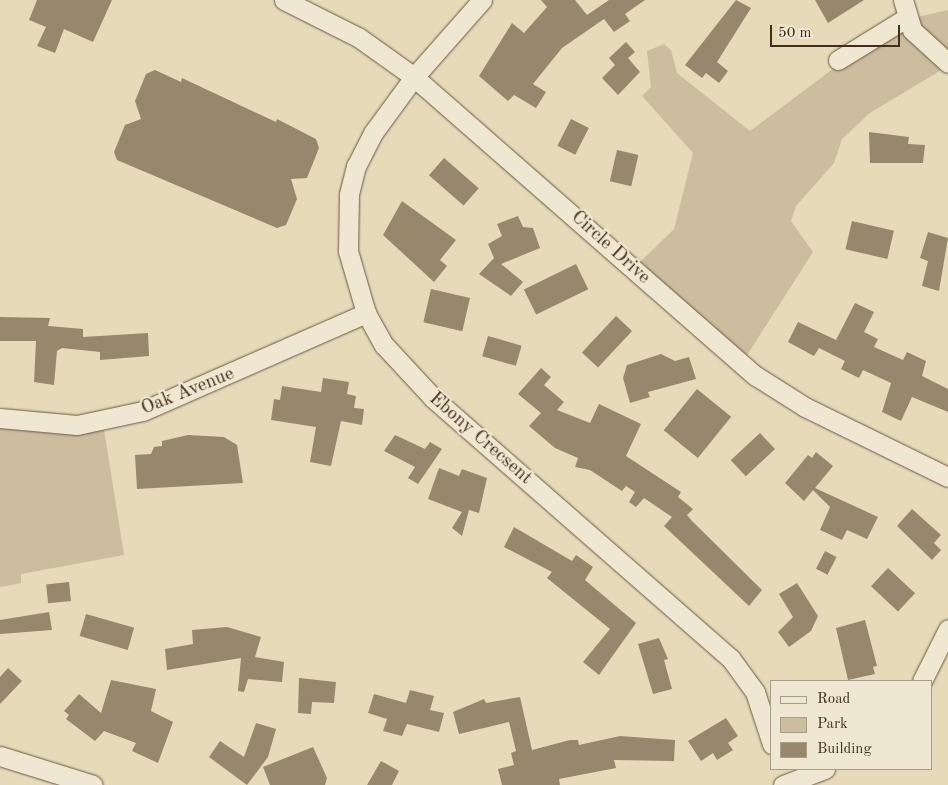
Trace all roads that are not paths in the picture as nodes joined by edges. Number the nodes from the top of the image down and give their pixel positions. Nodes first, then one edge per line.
1 (284, 0) edge
2 (482, 0) edge
3 (904, 9) edge
4 (838, 60) dead end
5 (948, 63) edge
6 (414, 77) junction
7 (366, 313) junction
8 (0, 418) edge
9 (948, 477) edge
10 (948, 629) edge
11 (922, 680) edge
12 (770, 738) edge
13 (0, 756) edge
14 (778, 770) edge
15 (822, 770) edge
16 (94, 785) edge
17 (783, 785) edge

1 - 6 street, Circle Drive
2 - 6 street, Ebony Crecsent
3 - 4 street
3 - 5 street
6 - 7 street, Ebony Crecsent
6 - 9 street, Circle Drive
7 - 8 street, Oak Avenue
7 - 12 street, Ebony Crecsent
10 - 11 street
13 - 16 street
14 - 17 street
15 - 17 street

